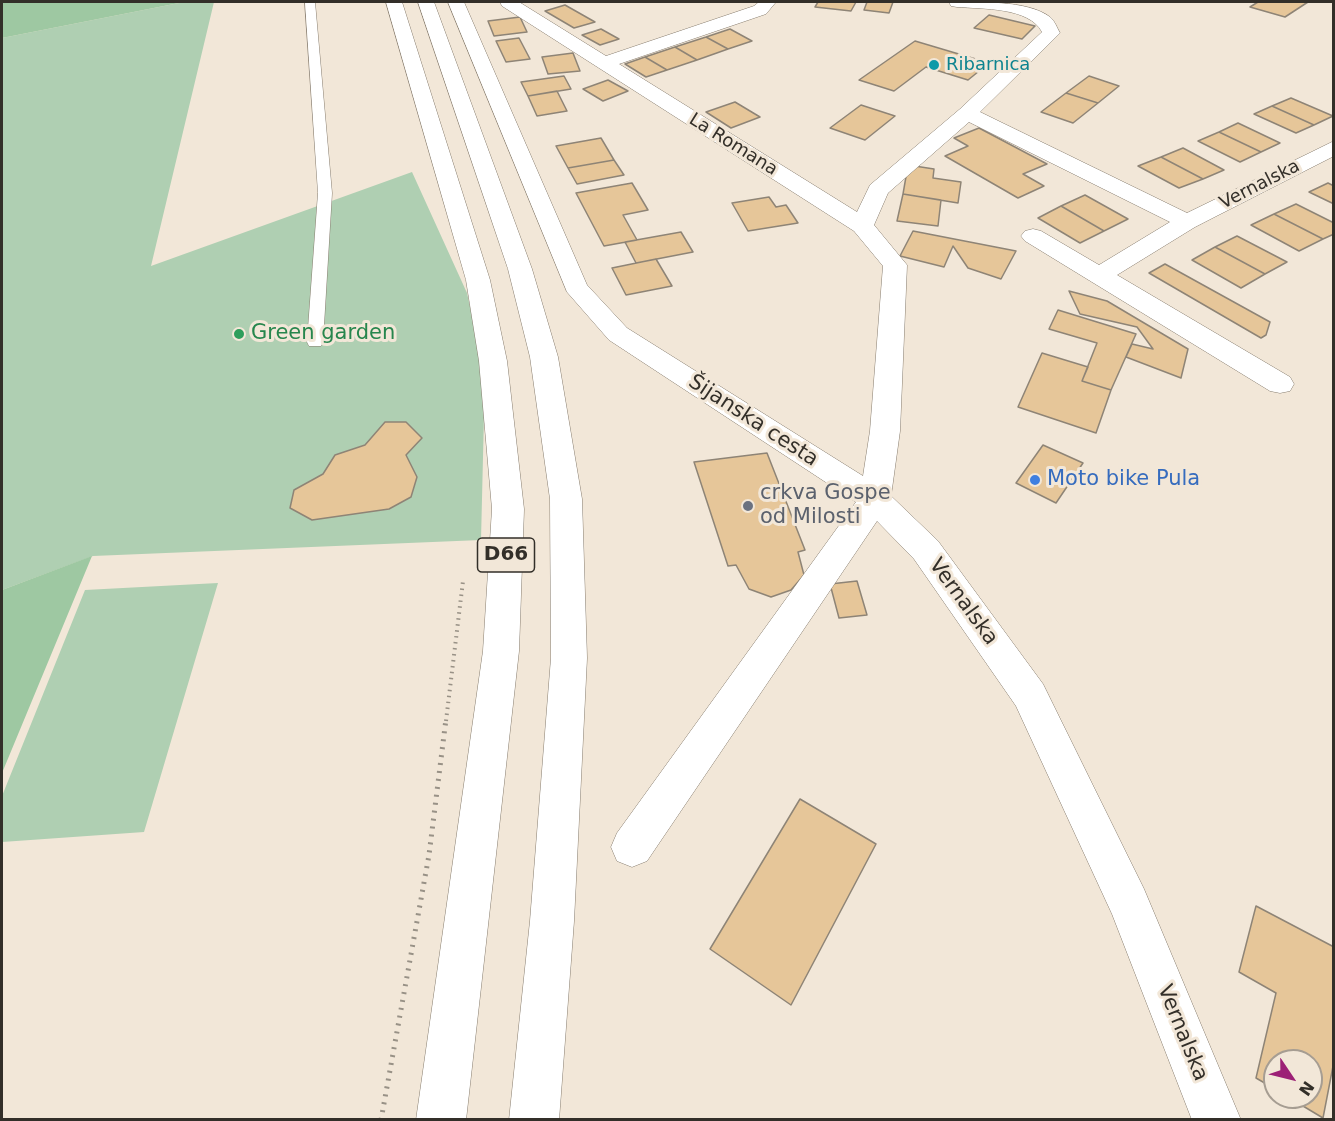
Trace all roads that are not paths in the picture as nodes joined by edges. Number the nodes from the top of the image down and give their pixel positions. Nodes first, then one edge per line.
1 (310, 2) edge
2 (394, 2) edge
3 (426, 2) edge
4 (456, 2) edge
5 (508, 2) edge
6 (768, 2) edge
7 (957, 2) edge
8 (604, 63) junction
9 (967, 113) junction
10 (1334, 147) edge
11 (1187, 222) junction
12 (862, 226) junction
13 (1034, 236) dead end
14 (1100, 275) junction
15 (315, 342) dead end
16 (1280, 384) dead end
17 (874, 499) junction
18 (632, 847) dead end
19 (441, 1119) edge
20 (534, 1119) edge
21 (1218, 1119) edge

1 - 15 lane
2 - 19 street, D66
3 - 20 street
4 - 17 street, Šijanska cesta
5 - 8 street, La Romana
6 - 8 street
7 - 9 street
8 - 12 street, La Romana
9 - 11 street
9 - 12 street
10 - 11 street, Vernalska
11 - 14 street, Vernalska
12 - 17 street
13 - 14 street
14 - 16 street
17 - 18 street
17 - 21 street, Vernalska

